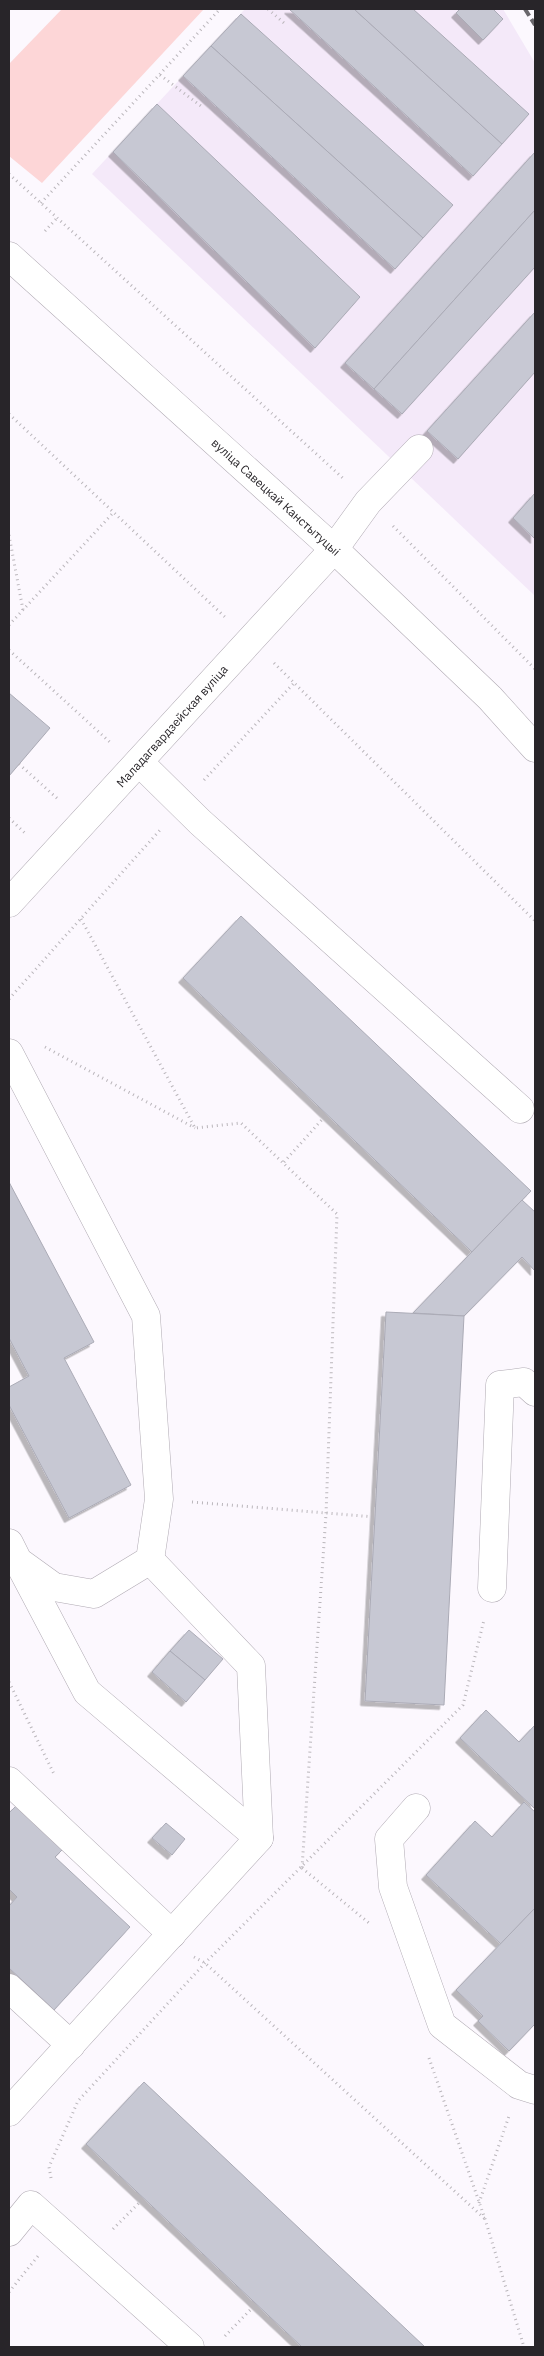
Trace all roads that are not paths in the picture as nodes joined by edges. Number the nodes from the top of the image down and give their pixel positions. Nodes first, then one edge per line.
1 (9, 256) edge
2 (419, 449) dead end
3 (334, 549) junction
4 (535, 748) edge
5 (139, 762) junction
6 (9, 903) edge
7 (9, 1053) edge
8 (520, 1109) dead end
9 (535, 1392) edge
10 (13, 1552) edge
11 (150, 1560) junction
12 (492, 1588) road end
13 (9, 1781) edge
14 (416, 1808) dead end
15 (259, 1838) junction
16 (170, 1937) junction
17 (9, 1988) edge
18 (71, 2045) junction
19 (527, 2088) edge
20 (9, 2112) edge
21 (9, 2232) edge
22 (190, 2347) edge

1 - 3 main road, вуліца Савецкай Канстытуцыі
2 - 3 main road, Маладагвардзейская вуліца
3 - 4 main road, вуліца Савецкай Канстытуцыі
3 - 5 main road, Маладагвардзейская вуліца
5 - 6 main road, Маладагвардзейская вуліца
5 - 8 main road
7 - 11 main road
9 - 12 main road
10 - 11 main road
10 - 15 main road
11 - 15 main road
13 - 16 main road
14 - 19 main road
15 - 16 main road
16 - 18 main road
17 - 18 main road
18 - 20 main road
21 - 22 main road

